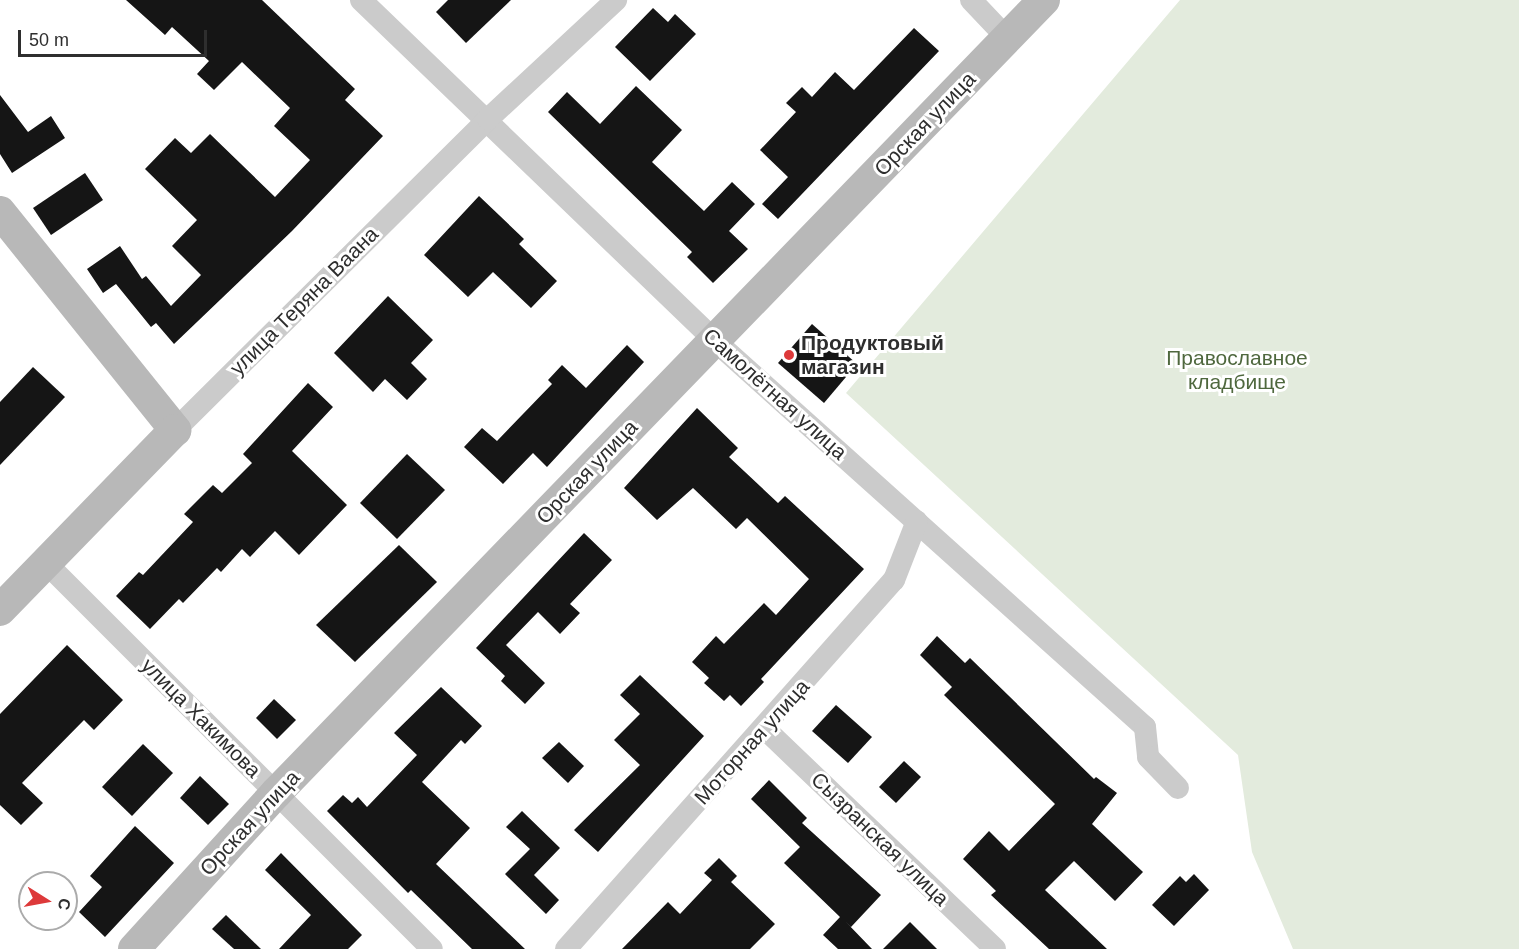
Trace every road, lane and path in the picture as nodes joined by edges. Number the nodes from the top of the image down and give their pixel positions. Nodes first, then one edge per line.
1 (361, 0) edge
2 (616, 0) edge
3 (971, 0) edge
4 (1044, 0) edge
5 (1007, 38) junction
6 (488, 119) junction
7 (0, 212) edge
8 (714, 340) junction
9 (175, 429) junction
10 (916, 521) junction
11 (47, 564) junction
12 (0, 610) edge
13 (765, 729) junction
14 (1178, 788) dead end
15 (276, 793) junction
16 (134, 949) edge
17 (432, 949) edge
18 (566, 949) edge
19 (995, 949) edge

1 - 6 street, Самолётная улица
2 - 6 street, улица Теряна Ваана
3 - 5 street
4 - 5 main road, Орская улица
5 - 8 main road, Орская улица
6 - 8 street, Самолётная улица
6 - 9 street, улица Теряна Ваана
7 - 9 main road
8 - 10 street, Самолётная улица
8 - 15 main road, Орская улица
9 - 11 main road, улица Теряна Ваана
10 - 13 street, Моторная улица
10 - 14 street, Самолётная улица
11 - 12 main road, улица Теряна Ваана
11 - 15 street, улица Хакимова
13 - 18 street, Моторная улица
13 - 19 street, Сызранская улица
15 - 16 main road, Орская улица
15 - 17 street, улица Хакимова

